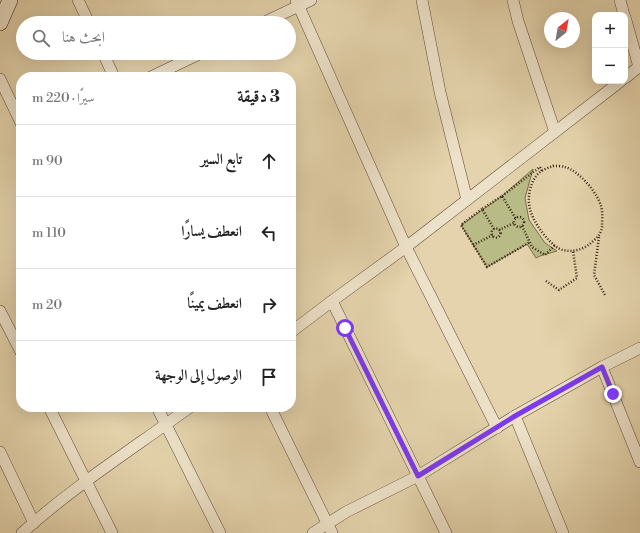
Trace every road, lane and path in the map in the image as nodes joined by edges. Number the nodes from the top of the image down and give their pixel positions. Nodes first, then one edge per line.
1 (10, 0) edge
2 (311, 0) edge
3 (422, 0) edge
4 (513, 0) edge
5 (620, 0) edge
6 (82, 1) edge
7 (297, 3) edge
8 (624, 12) edge
9 (87, 16) edge
10 (275, 16) edge
11 (0, 23) edge
12 (628, 26) edge
13 (106, 60) edge
14 (186, 60) edge
15 (640, 67) edge
16 (112, 72) edge
17 (161, 72) edge
18 (628, 76) edge
19 (0, 79) edge
20 (617, 84) edge
21 (16, 113) edge
22 (555, 132) junction
23 (542, 171) junction
24 (502, 196) junction
25 (467, 200) junction
26 (482, 209) junction
27 (516, 219) junction
28 (514, 223) junction
29 (522, 226) junction
30 (494, 230) junction
31 (500, 230) junction
32 (599, 234) junction
33 (493, 236) junction
34 (530, 242) junction
35 (473, 245) junction
36 (555, 245) junction
37 (406, 247) junction
38 (573, 250) junction
39 (546, 281) dead end
40 (605, 295) dead end
41 (332, 301) junction
42 (0, 311) edge
43 (296, 328) edge
44 (16, 342) edge
45 (640, 348) edge
46 (602, 367) junction
47 (52, 412) edge
48 (160, 412) edge
49 (183, 412) edge
50 (272, 412) edge
51 (515, 416) junction
52 (166, 425) junction
53 (496, 428) junction
54 (0, 452) edge
55 (640, 462) edge
56 (418, 476) junction
57 (86, 481) junction
58 (34, 523) junction
59 (330, 529) edge
60 (22, 533) edge
61 (112, 533) edge
62 (220, 533) edge
63 (313, 533) edge
64 (446, 533) edge
65 (563, 533) edge

1 - 11 main road
2 - 7 street
3 - 25 street
4 - 22 street
5 - 8 street
6 - 9 street
7 - 10 street
7 - 37 street
12 - 15 street
13 - 16 street
14 - 17 street
15 - 18 street
19 - 21 street
20 - 22 street
22 - 25 street
23 - 24 path
23 - 32 path
23 - 36 path
24 - 26 path
24 - 27 path
25 - 37 street
26 - 30 path
26 - 35 path
27 - 28 path
27 - 29 path
28 - 29 path
28 - 31 path
29 - 34 path
30 - 31 path
30 - 33 path
31 - 33 path
32 - 38 path
32 - 40 path
33 - 35 path
34 - 35 path
34 - 36 path
36 - 38 path
37 - 41 street
37 - 53 street
38 - 39 path
41 - 43 street
41 - 56 street
42 - 44 street
45 - 46 street
46 - 51 street
46 - 55 street
47 - 57 street
48 - 52 street
49 - 52 street
50 - 59 street
51 - 53 street
51 - 65 street
52 - 57 street
52 - 62 street
53 - 56 street
54 - 58 street
56 - 59 street
56 - 64 street
57 - 58 street
57 - 61 street
58 - 60 street
59 - 63 street

